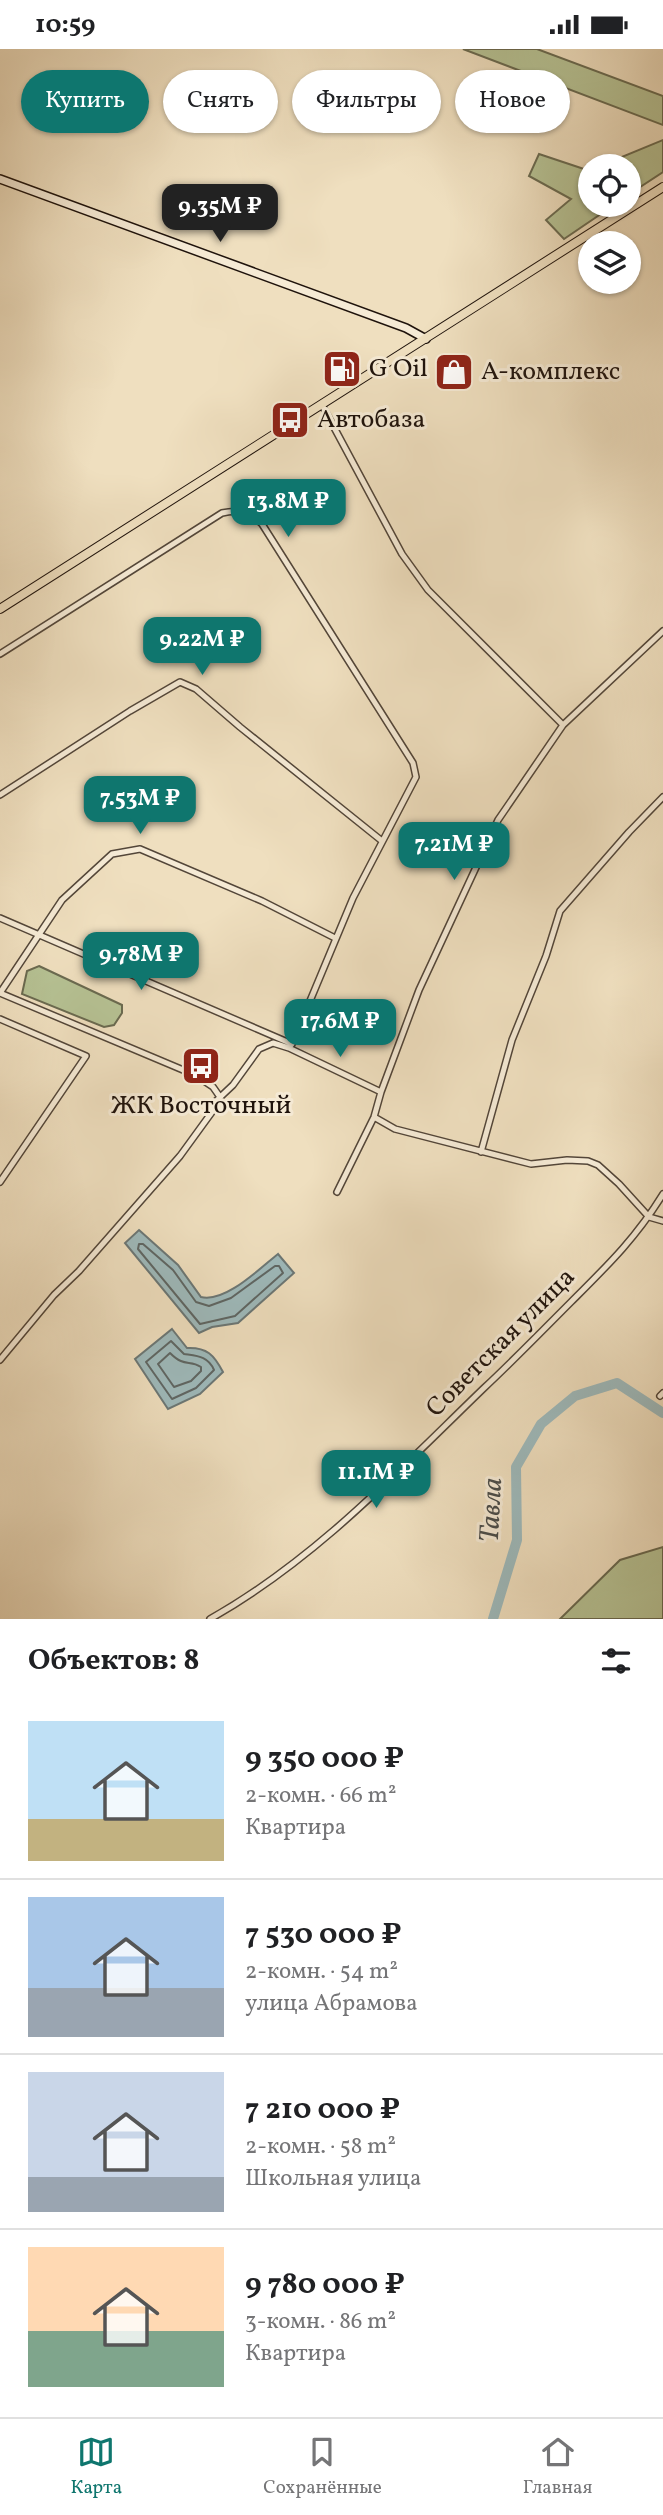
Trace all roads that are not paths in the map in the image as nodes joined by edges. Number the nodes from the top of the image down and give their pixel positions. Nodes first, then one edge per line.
1 (0, 179) edge
2 (663, 187) edge
3 (426, 339) junction
4 (322, 405) junction
5 (0, 609) edge
6 (663, 631) edge
7 (0, 654) edge
8 (563, 725) junction
9 (0, 795) edge
10 (663, 797) edge
11 (382, 841) junction
12 (0, 918) edge
13 (40, 933) junction
14 (335, 938) junction
15 (0, 993) edge
16 (0, 1019) edge
17 (290, 1046) junction
18 (381, 1092) junction
19 (220, 1097) junction
20 (374, 1118) junction
21 (481, 1152) junction
22 (0, 1182) edge
23 (337, 1192) dead end
24 (663, 1194) edge
25 (649, 1217) junction
26 (663, 1221) edge
27 (0, 1360) edge
28 (210, 1619) edge

1 - 3 street
2 - 3 main road
3 - 4 main road
4 - 5 main road
4 - 8 street
6 - 8 street
7 - 11 street
8 - 18 street
9 - 11 street
10 - 21 street
11 - 14 street
12 - 13 street
13 - 14 street
13 - 15 street
13 - 17 street
14 - 17 street
15 - 19 street
16 - 22 street
17 - 18 street
17 - 19 street
18 - 20 street
19 - 27 street
20 - 21 street
20 - 23 street
21 - 25 street
24 - 25 street, Советская улица
25 - 26 street
25 - 28 street, Советская улица

